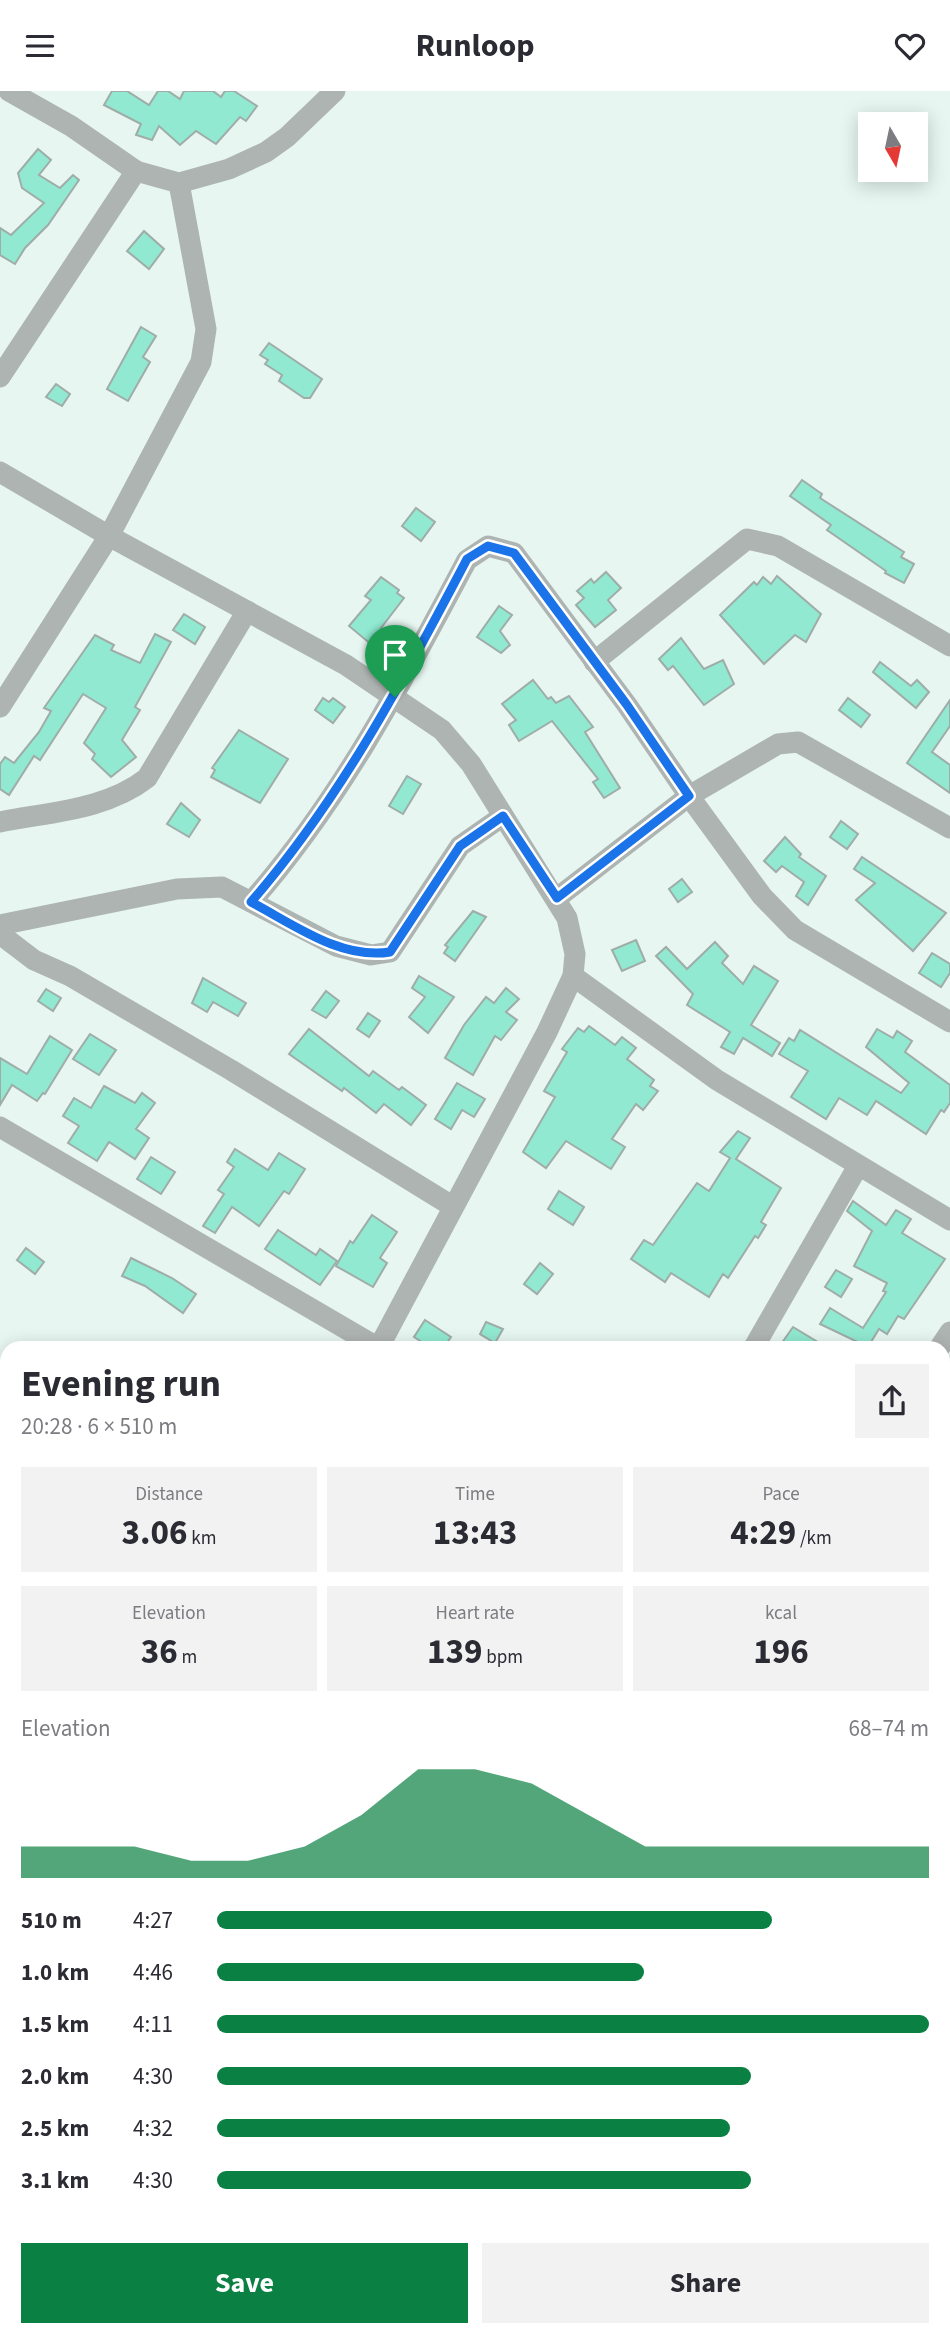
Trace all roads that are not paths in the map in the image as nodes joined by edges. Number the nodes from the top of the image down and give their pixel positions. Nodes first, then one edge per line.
1 (9, 91) edge
2 (322, 94) edge
3 (136, 171) junction
4 (180, 183) junction
5 (0, 377) edge
6 (0, 472) edge
7 (109, 536) junction
8 (247, 611) junction
9 (950, 646) edge
10 (594, 662) junction
11 (395, 697) junction
12 (0, 707) edge
13 (689, 796) junction
14 (503, 816) junction
15 (0, 822) edge
16 (950, 828) edge
17 (557, 898) junction
18 (251, 902) junction
19 (0, 925) edge
20 (0, 934) edge
21 (573, 977) junction
22 (950, 1022) edge
23 (0, 1127) edge
24 (0, 1136) edge
25 (21, 1150) dead end
26 (858, 1166) junction
27 (452, 1206) junction
28 (950, 1220) edge
29 (368, 1341) edge
30 (381, 1341) edge
31 (757, 1341) edge

1 - 3 street
2 - 4 street
3 - 4 street
3 - 5 street
4 - 7 street
6 - 7 street
7 - 8 street
7 - 12 street
8 - 11 street
8 - 15 street
9 - 10 street
10 - 11 street
10 - 13 street
11 - 14 street
11 - 18 street
13 - 16 street
13 - 17 street
13 - 22 street
14 - 17 street
14 - 18 street
17 - 21 street
18 - 19 street
20 - 27 street
21 - 26 street
21 - 27 street
23 - 29 street
24 - 25 street
26 - 28 street
26 - 31 street
27 - 30 street

